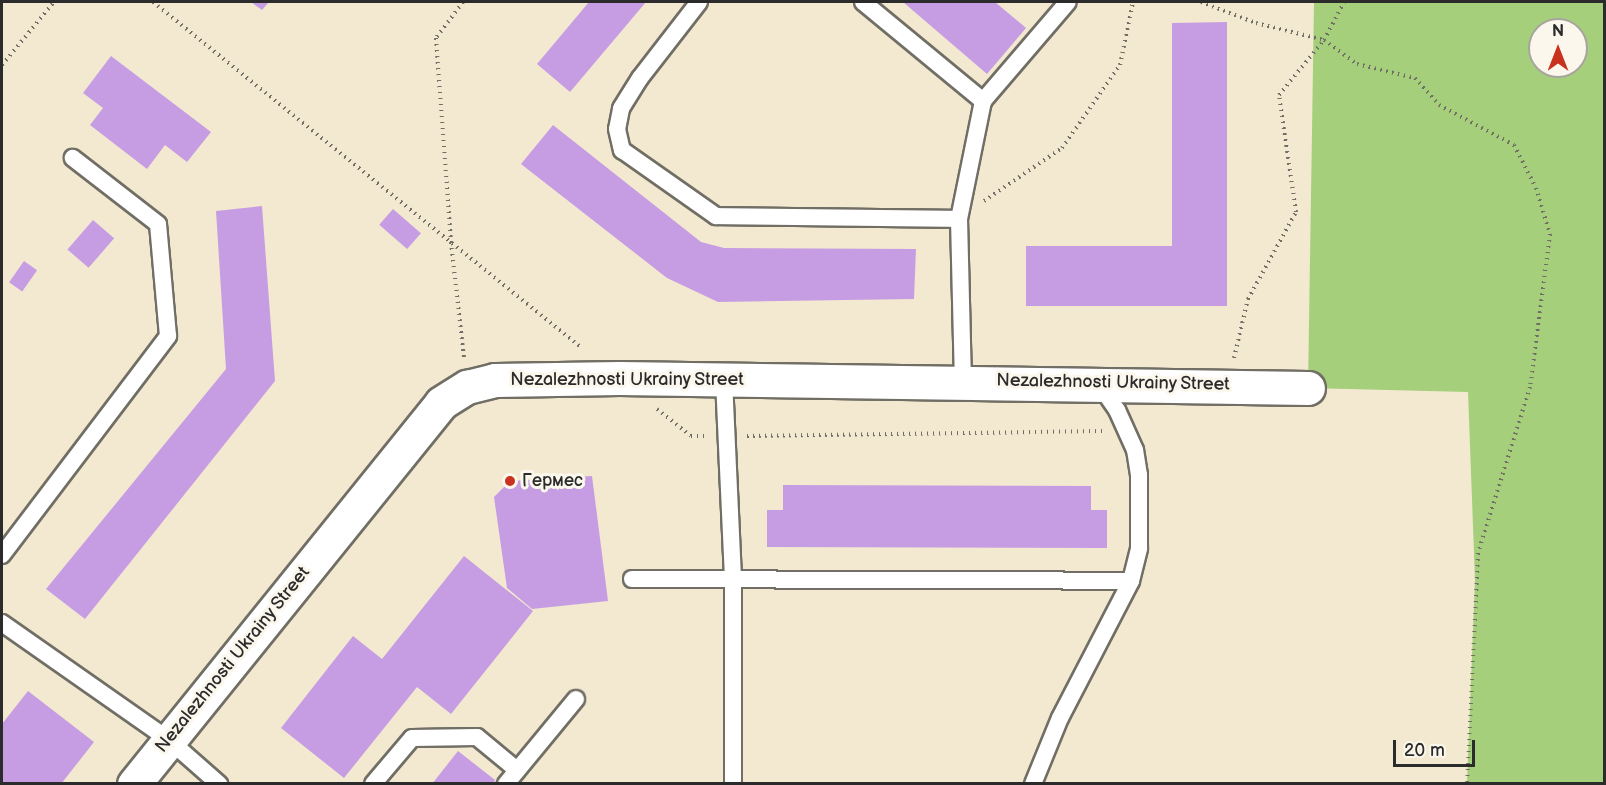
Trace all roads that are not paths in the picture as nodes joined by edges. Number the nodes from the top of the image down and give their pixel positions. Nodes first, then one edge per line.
1 (699, 2) edge
2 (863, 2) edge
3 (1068, 2) edge
4 (983, 101) junction
5 (73, 158) dead end
6 (959, 219) junction
7 (724, 380) junction
8 (963, 380) junction
9 (1097, 382) junction
10 (1308, 388) dead end
11 (2, 555) edge
12 (632, 579) dead end
13 (733, 580) junction
14 (1131, 581) junction
15 (2, 623) edge
16 (576, 699) dead end
17 (169, 740) junction
18 (512, 777) edge
19 (134, 783) edge
20 (219, 783) edge
21 (373, 783) edge
22 (733, 783) edge
23 (1033, 783) edge

1 - 6 lane
2 - 4 lane
3 - 4 lane
4 - 6 lane
5 - 11 lane
6 - 8 lane
7 - 8 street, Nezalezhnosti Ukrainy Street
7 - 13 lane
7 - 17 street, Nezalezhnosti Ukrainy Street
8 - 9 street, Nezalezhnosti Ukrainy Street
9 - 10 street, Nezalezhnosti Ukrainy Street
9 - 14 lane
12 - 13 lane
13 - 14 lane
13 - 22 lane
14 - 23 lane
15 - 17 lane
16 - 18 lane
17 - 19 street, Nezalezhnosti Ukrainy Street
17 - 20 lane
18 - 21 lane

